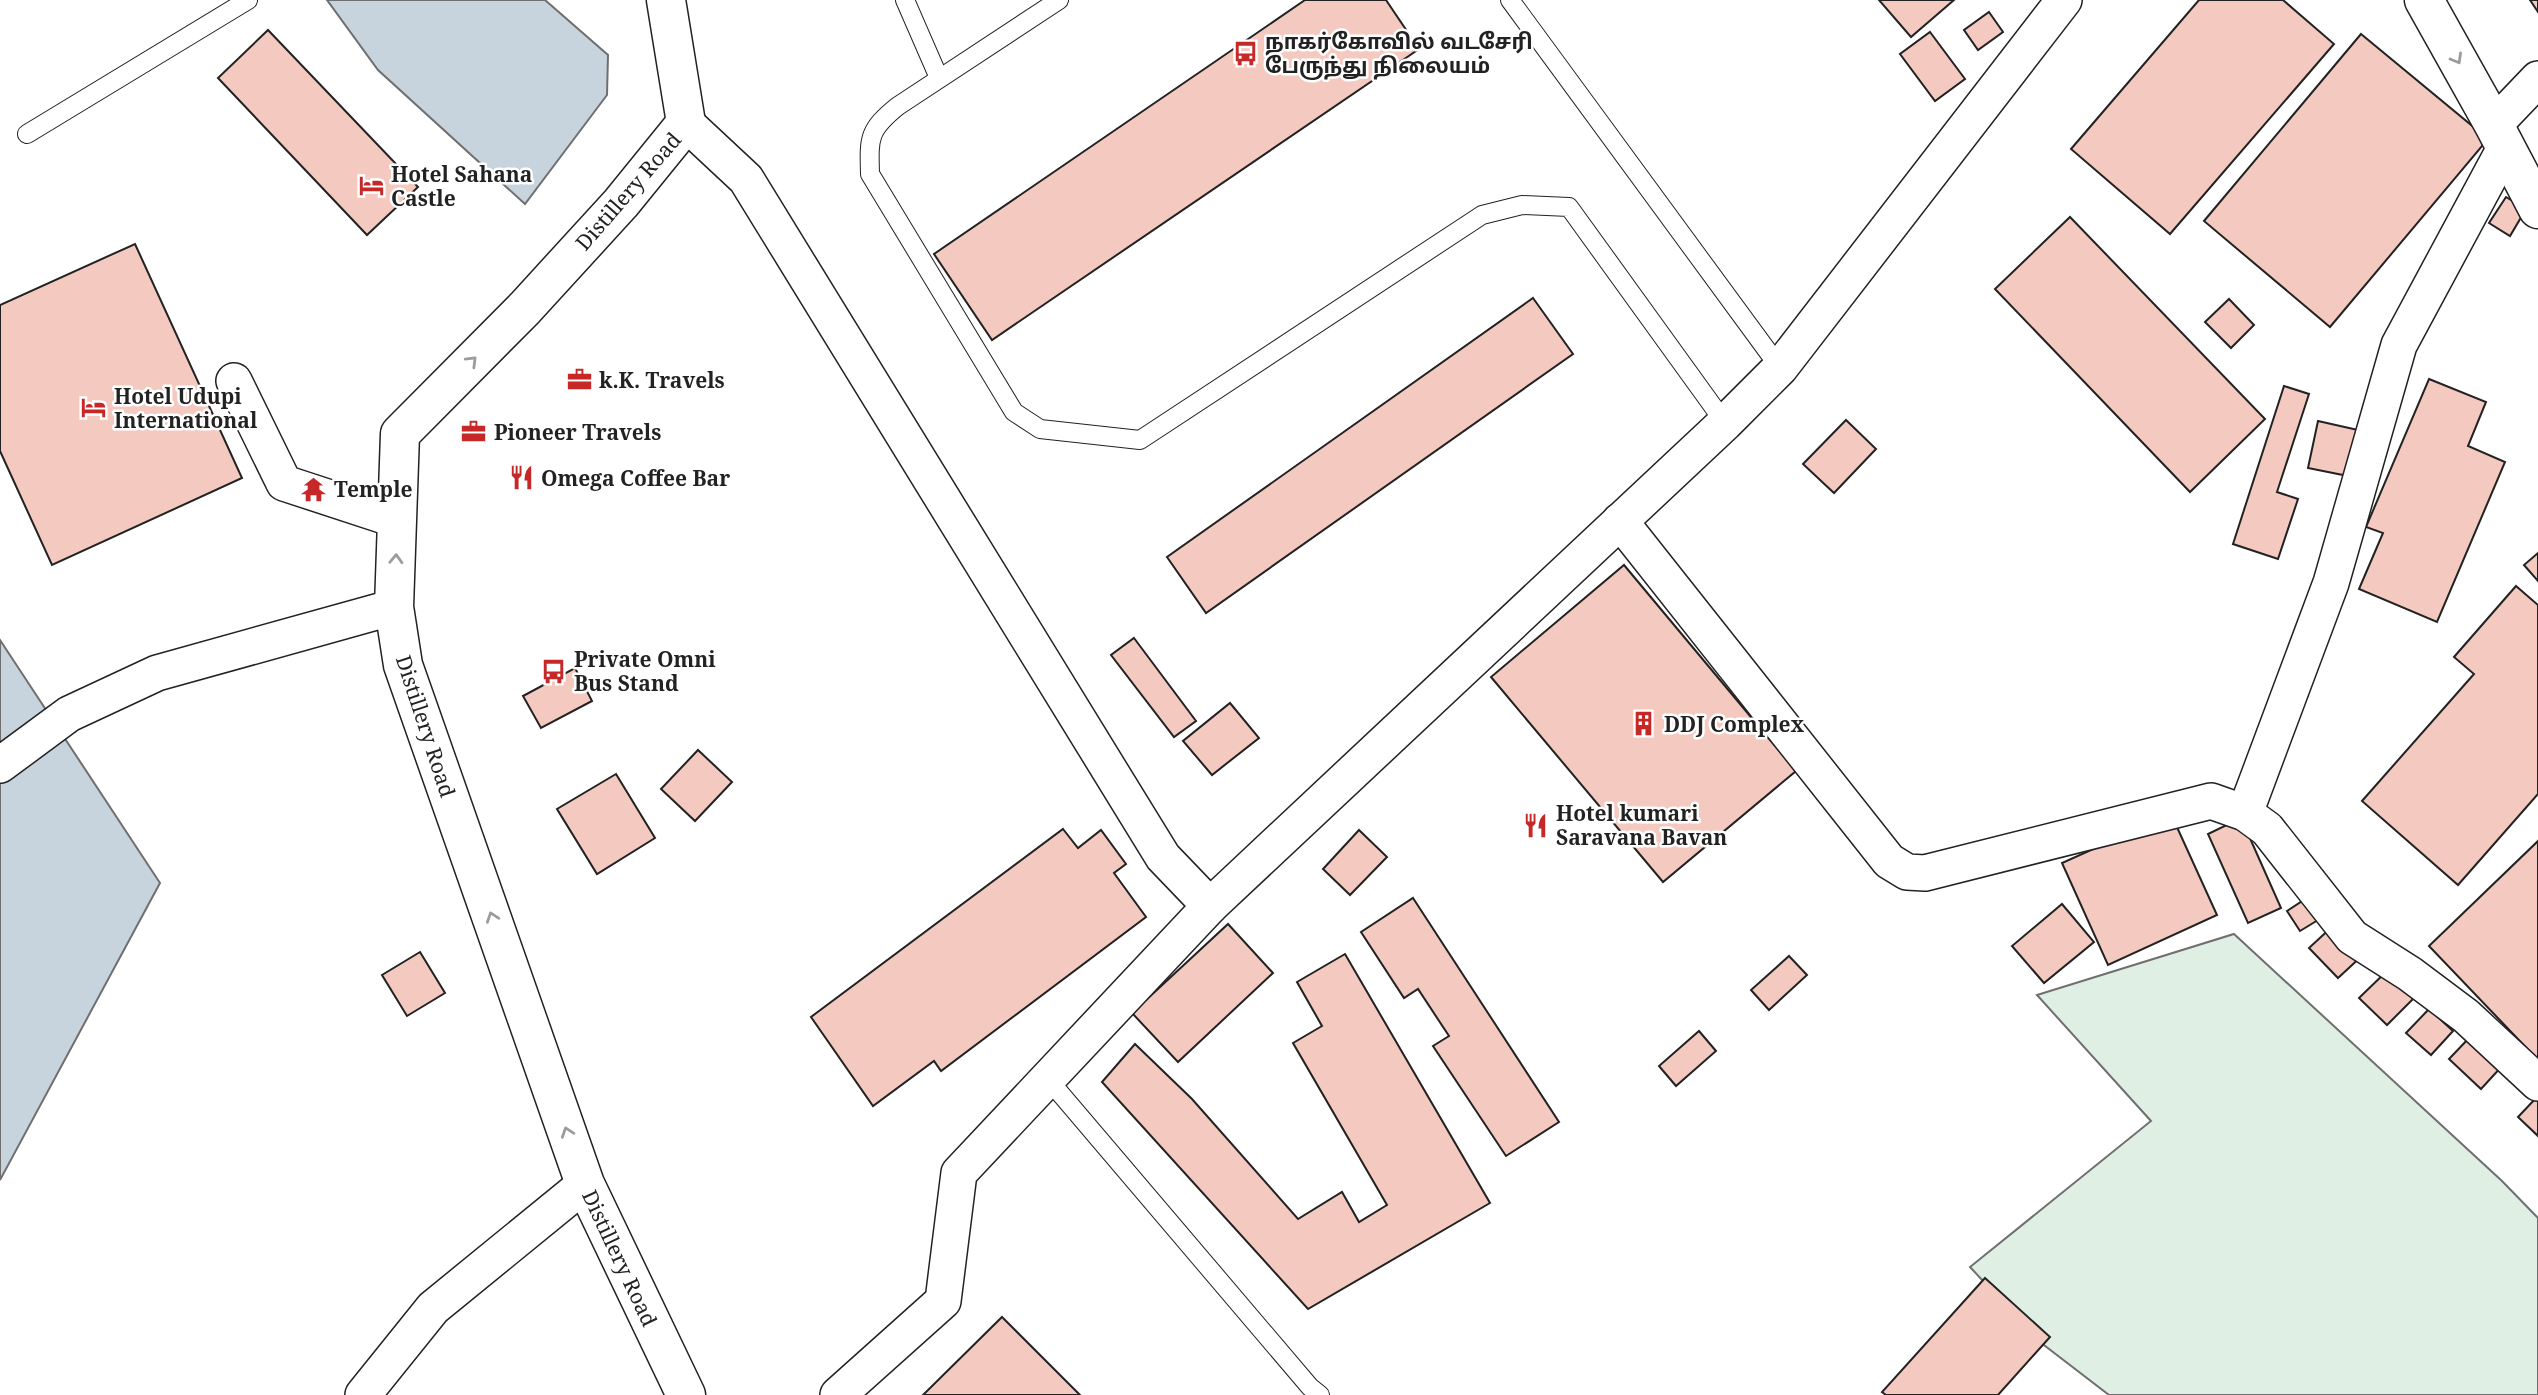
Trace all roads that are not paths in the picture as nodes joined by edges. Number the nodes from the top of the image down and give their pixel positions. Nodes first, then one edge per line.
1 (248, 0) edge
2 (905, 0) edge
3 (1059, 0) edge
4 (1510, 0) edge
5 (2064, 0) edge
6 (2424, 0) edge
7 (667, 1) edge
8 (939, 78) junction
9 (2538, 79) edge
10 (686, 123) junction
11 (27, 134) dead end
12 (2500, 135) junction
13 (2538, 209) edge
14 (1780, 368) junction
15 (234, 381) dead end
16 (1725, 424) junction
17 (397, 520) junction
18 (1620, 521) junction
19 (394, 607) junction
20 (0, 765) edge
21 (2245, 813) junction
22 (1210, 906) junction
23 (1048, 1079) junction
24 (2538, 1083) edge
25 (585, 1184) junction
26 (363, 1395) edge
27 (686, 1395) edge
28 (838, 1395) edge
29 (1320, 1395) edge

1 - 11 lane
2 - 8 lane
3 - 8 lane
4 - 14 lane
5 - 14 street
6 -> 12 main road
7 - 10 main road, Distillery Road
8 - 16 lane
9 - 12 street
17 -> 10 main road, Distillery Road
10 - 22 street
12 - 13 main road
12 - 21 street
14 - 16 street
15 - 17 street
16 - 18 street
19 -> 17 main road, Distillery Road
18 - 21 street
18 - 22 street
19 - 20 street
25 -> 19 main road, Distillery Road
21 - 24 street
22 - 23 street
23 - 28 street
23 - 29 lane
25 - 26 street
25 - 27 main road, Distillery Road

